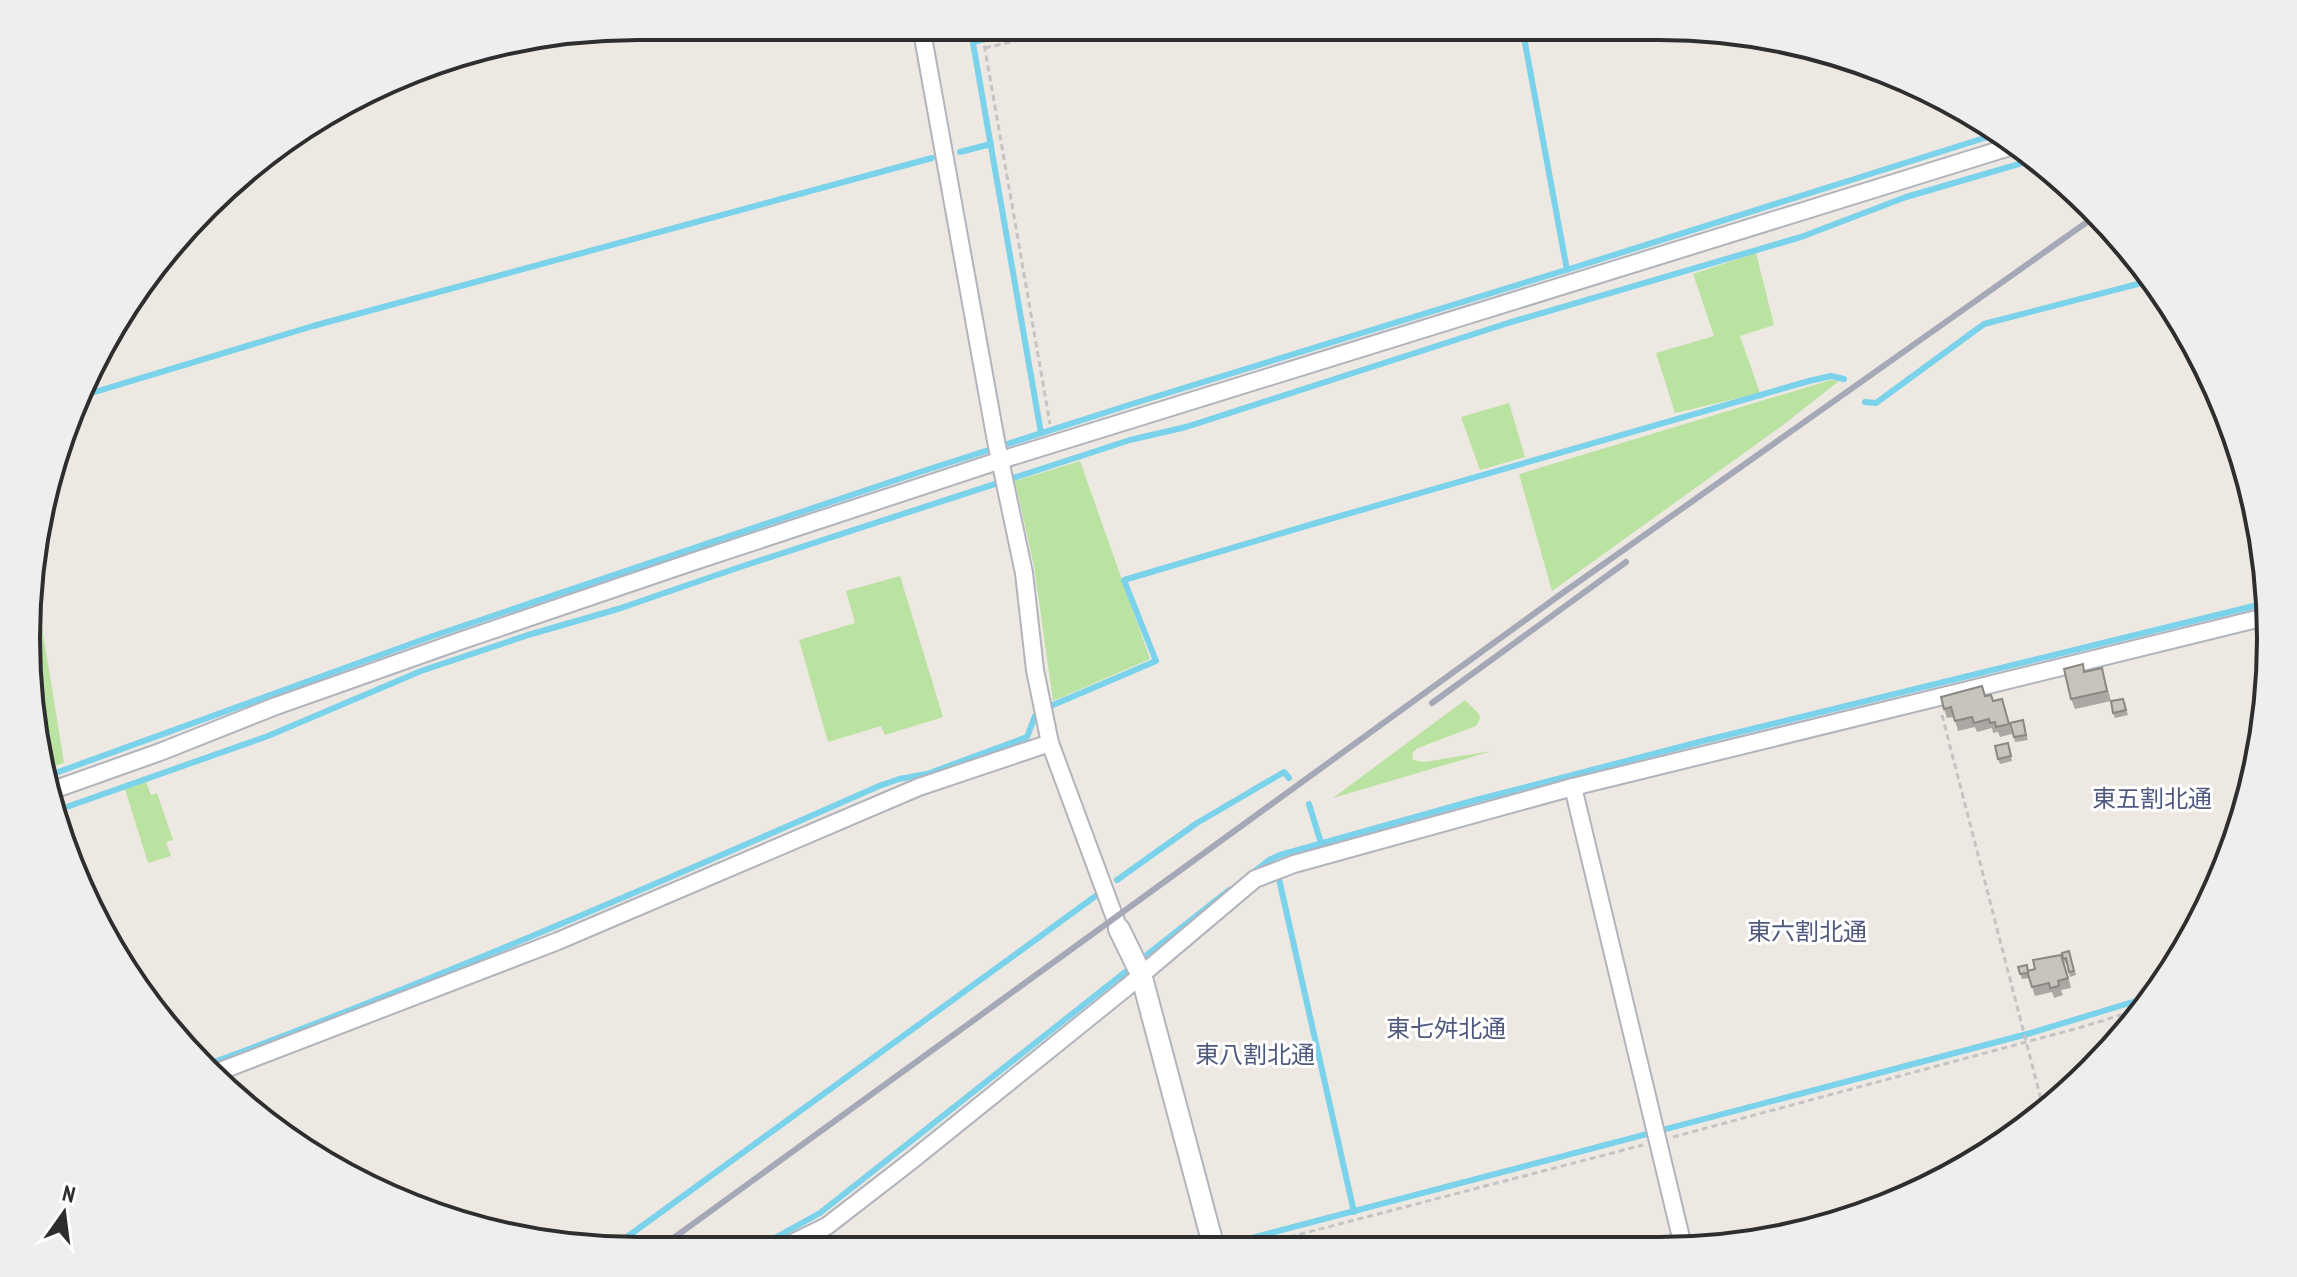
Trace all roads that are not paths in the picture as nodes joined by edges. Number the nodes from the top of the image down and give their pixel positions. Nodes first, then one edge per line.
1 (924, 40) edge
2 (2002, 149) edge
3 (1001, 462) junction
4 (2257, 619) edge
5 (1050, 743) junction
6 (1573, 787) junction
7 (59, 788) edge
8 (1117, 924) joint
9 (1138, 966) junction
10 (224, 1070) edge
11 (1681, 1236) edge
12 (805, 1237) edge
13 (1211, 1237) edge

1 - 3 street
2 - 3 street
3 - 5 street
3 - 7 street
4 - 6 street
5 - 8 street
5 - 10 street
6 - 9 street
6 - 11 street
8 - 9 street
9 - 12 street
9 - 13 street

